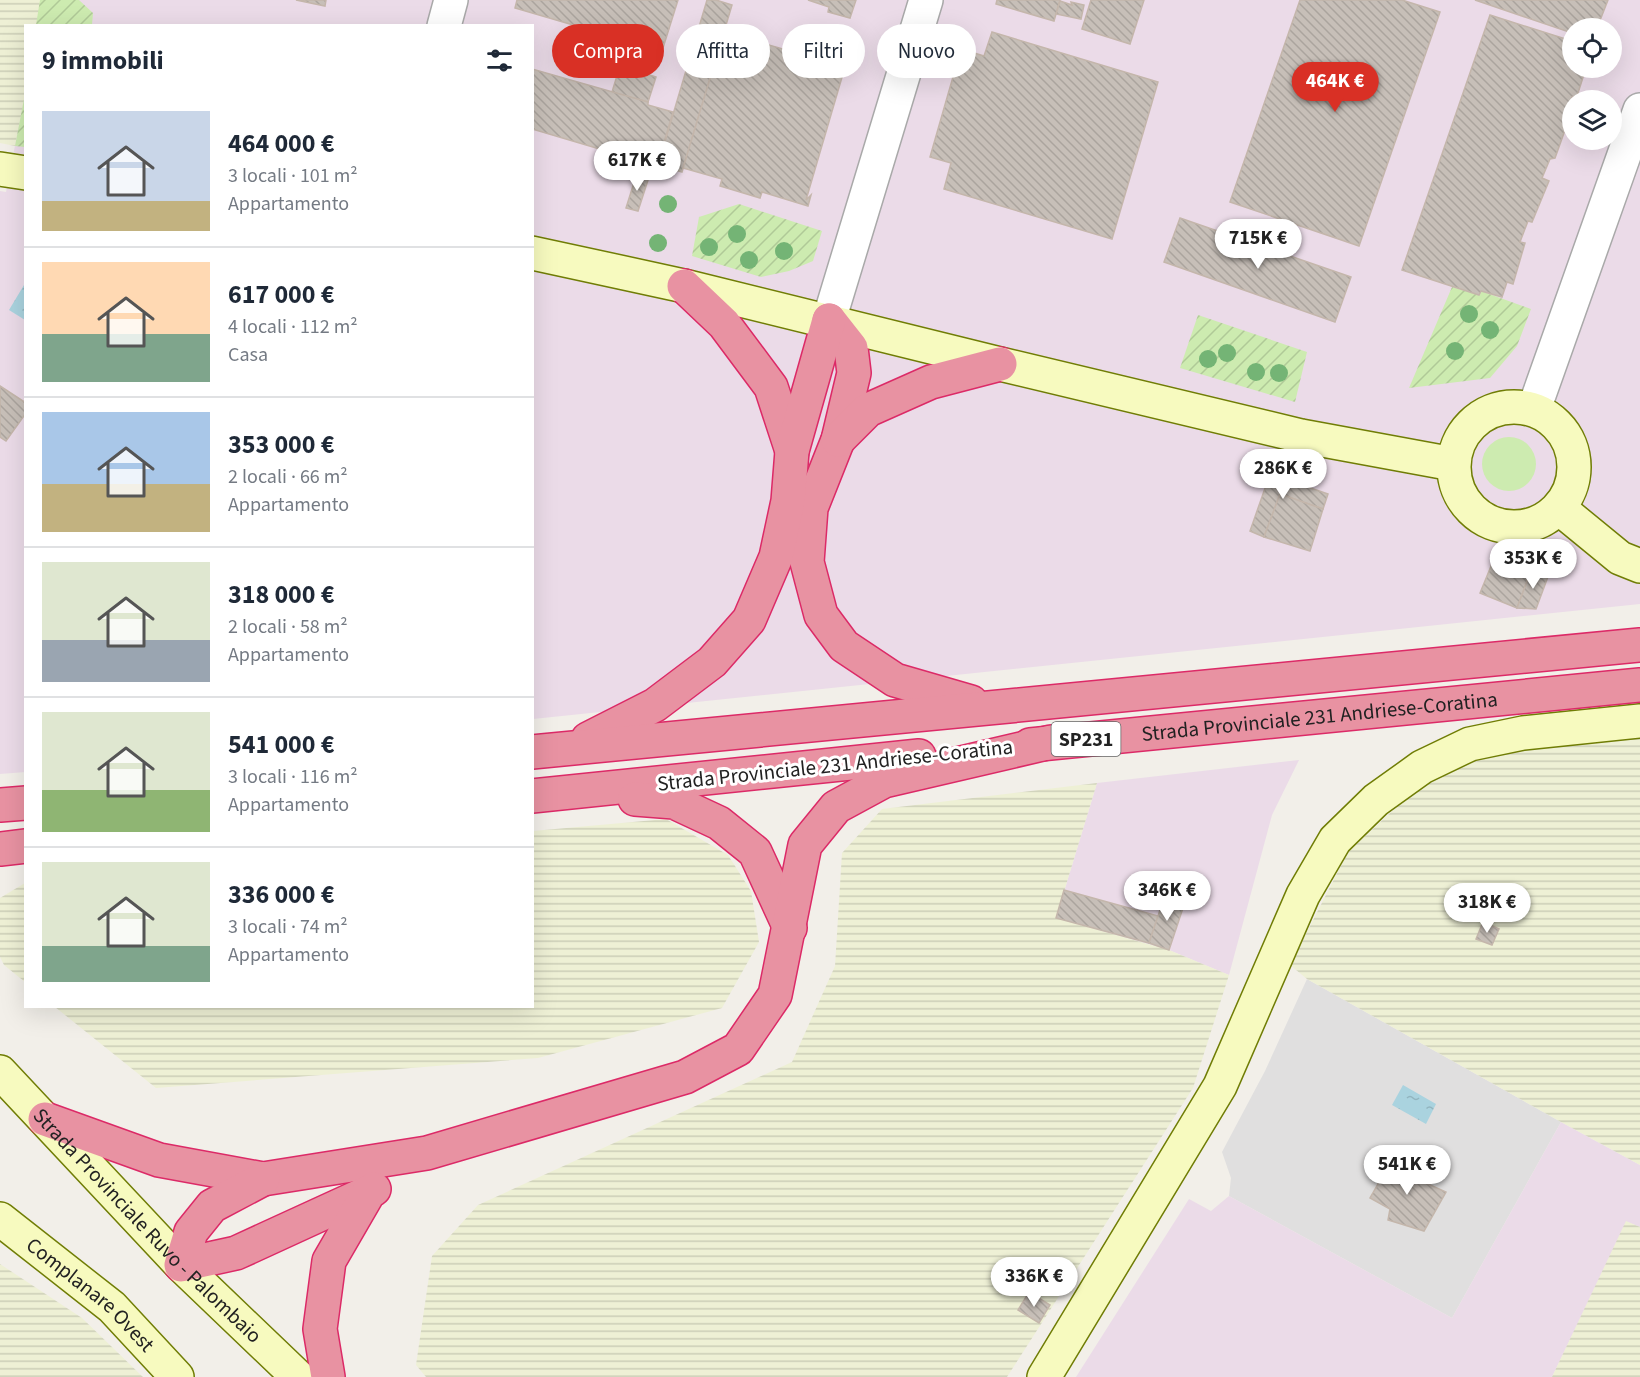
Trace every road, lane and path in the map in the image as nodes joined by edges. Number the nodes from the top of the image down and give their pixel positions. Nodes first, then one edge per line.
1 (451, 0) edge
2 (926, 0) edge
3 (445, 24) edge
4 (1640, 110) edge
5 (0, 169) edge
6 (24, 173) edge
7 (534, 254) edge
8 (684, 286) junction
9 (829, 320) junction
10 (1000, 364) junction
11 (1534, 410) junction
12 (838, 440) junction
13 (792, 451) junction
14 (1453, 464) junction
15 (1559, 508) junction
16 (1640, 566) edge
17 (1640, 645) edge
18 (1640, 684) edge
19 (990, 708) junction
20 (1640, 721) edge
21 (1051, 742) junction
22 (570, 748) junction
23 (534, 752) edge
24 (542, 795) edge
25 (24, 802) edge
26 (0, 805) edge
27 (24, 846) edge
28 (0, 849) edge
29 (790, 928) junction
30 (0, 1072) edge
31 (45, 1119) junction
32 (427, 1153) junction
33 (263, 1179) junction
34 (369, 1192) junction
35 (0, 1219) edge
36 (181, 1265) junction
37 (177, 1377) edge
38 (298, 1377) edge
39 (328, 1377) edge
40 (1044, 1377) edge

1 - 3 street
2 - 9 street
4 - 11 street
5 - 6 street
7 - 8 street
8 - 9 street
8 - 13 highway
9 - 10 street
9 - 12 highway
9 - 13 highway
10 - 12 highway
10 - 14 street
11 - 14 street
11 - 15 street
12 - 19 highway
13 - 22 highway
14 - 15 street
15 - 16 street
17 - 19 highway, Strada Provinciale 231 Andriese-Coratina / SP231
18 - 21 highway, Strada Provinciale 231 Andriese-Coratina / SP231
19 - 22 highway, Strada Provinciale 231 Andriese-Coratina / SP231
20 - 40 street
21 - 24 highway, Strada Provinciale 231 Andriese-Coratina / SP231
21 - 29 highway
22 - 23 highway, Strada Provinciale 231 Andriese-Coratina / SP231
24 - 29 highway
25 - 26 highway
27 - 28 highway
29 - 32 highway
30 - 31 street, Strada Provinciale Ruvo - Palombaio
31 - 33 highway
31 - 36 street, Strada Provinciale Ruvo - Palombaio
32 - 33 highway
32 - 34 highway
33 - 36 highway
34 - 36 highway
34 - 39 highway
35 - 37 street, Complanare Ovest
36 - 38 street, Strada Provinciale Ruvo - Palombaio

